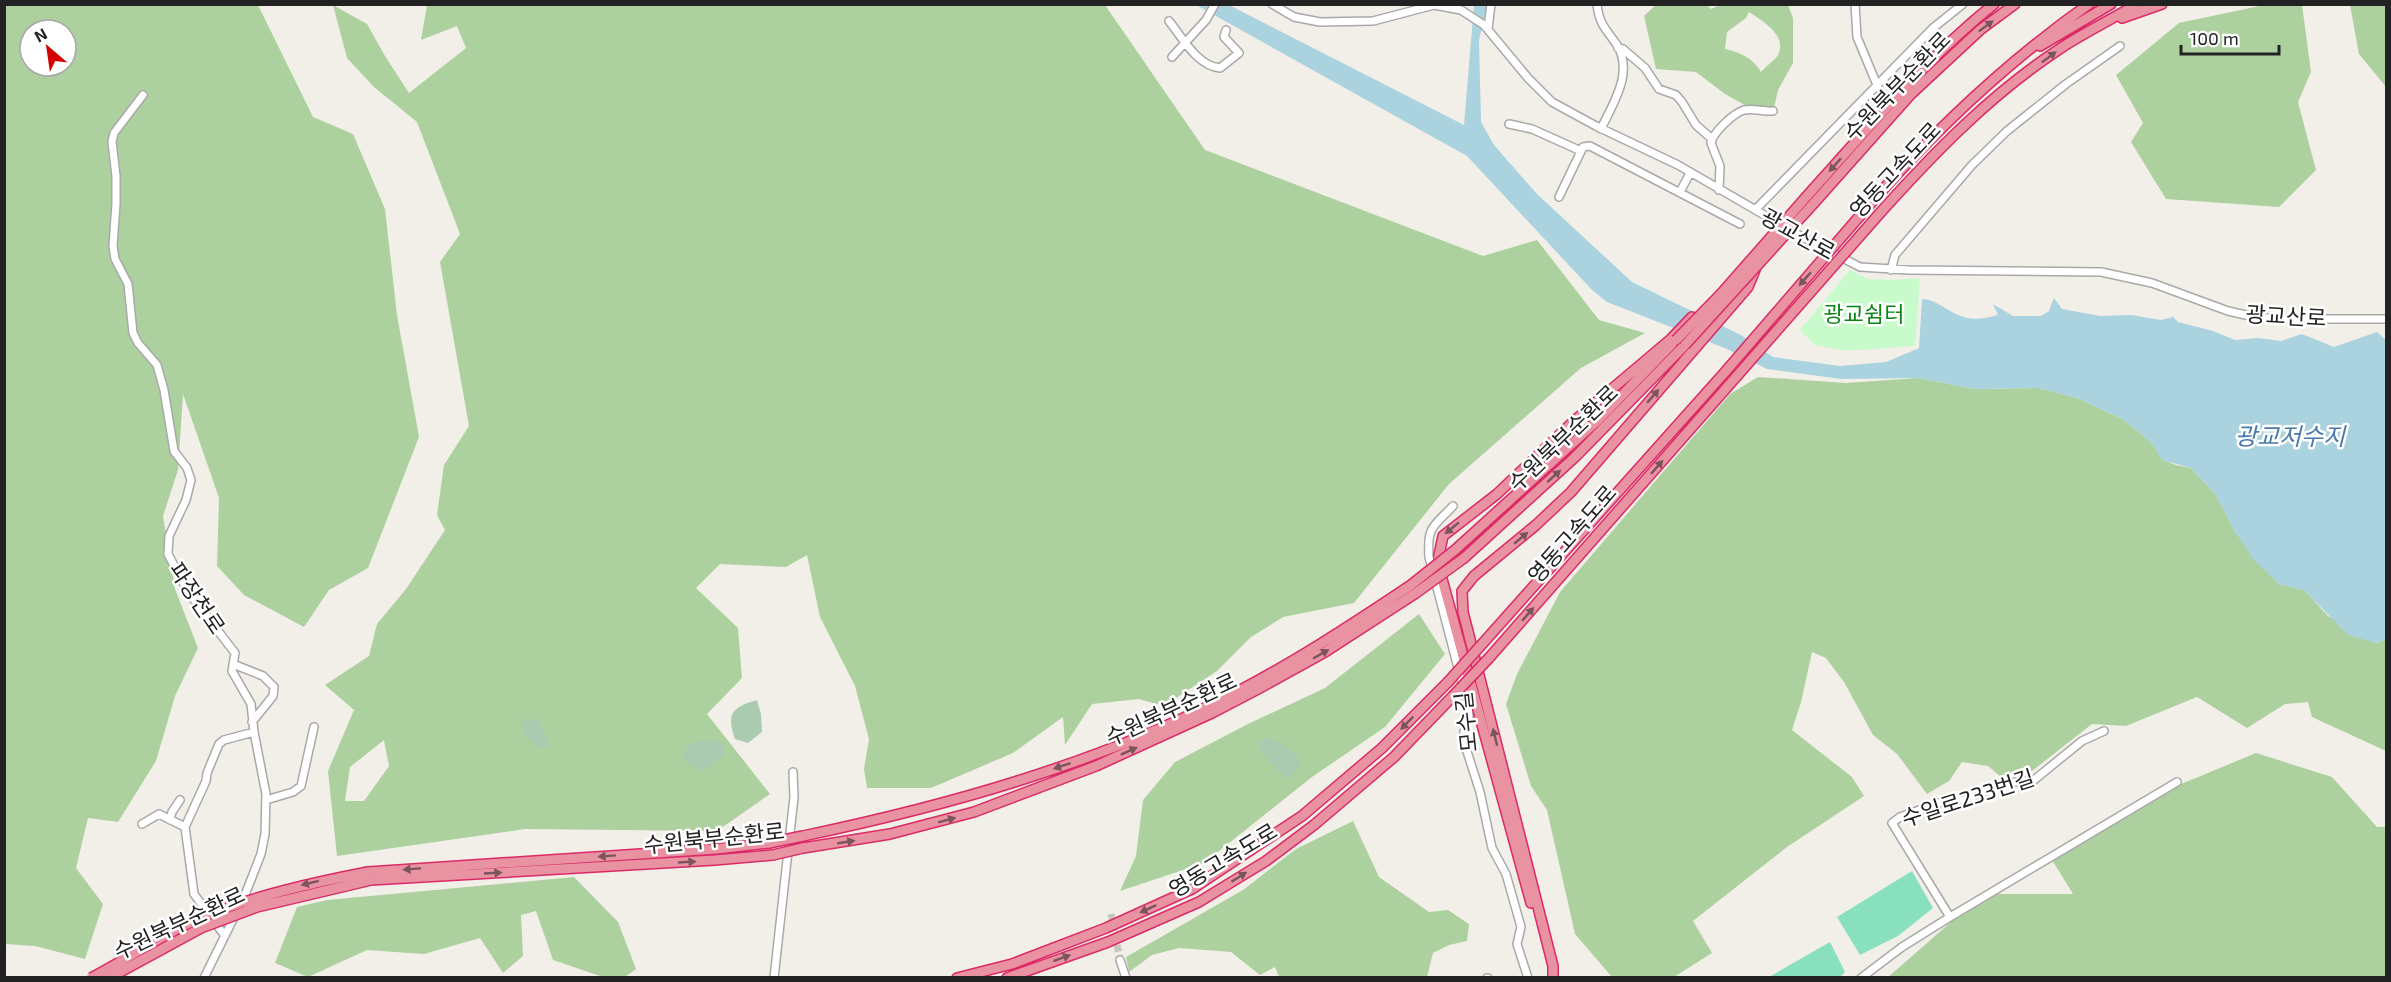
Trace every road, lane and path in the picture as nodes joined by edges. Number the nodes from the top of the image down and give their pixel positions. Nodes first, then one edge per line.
1 (1215, 4) edge
2 (1272, 4) edge
3 (1491, 4) edge
4 (1597, 4) edge
5 (1855, 4) edge
6 (1994, 4) edge
7 (2015, 4) edge
8 (2089, 4) edge
9 (2111, 4) edge
10 (2137, 4) edge
11 (2162, 4) edge
12 (1966, 7) edge
13 (1169, 21) dead end
14 (2099, 26) junction
15 (1486, 27) junction
16 (1226, 30) dead end
17 (1186, 42) junction
18 (2120, 46) dead end
19 (1618, 48) junction
20 (1172, 57) dead end
21 (1877, 85) junction
22 (143, 95) dead end
23 (1973, 96) junction
24 (1773, 111) dead end
25 (1509, 124) dead end
26 (1601, 129) junction
27 (1712, 140) junction
28 (1581, 151) junction
29 (1690, 173) junction
30 (1719, 190) junction
31 (1680, 192) junction
32 (1559, 197) dead end
33 (1811, 200) junction
34 (1755, 210) junction
35 (1740, 224) dead end
36 (1891, 270) junction
37 (2386, 319) edge
38 (1682, 343) junction
39 (1454, 506) dead end
40 (1413, 589) junction
41 (233, 664) junction
42 (252, 722) junction
43 (314, 727) dead end
44 (2104, 731) dead end
45 (254, 732) junction
46 (793, 772) dead end
47 (2177, 782) dead end
48 (180, 800) dead end
49 (266, 800) junction
50 (170, 820) junction
51 (142, 824) dead end
52 (185, 827) junction
53 (370, 876) junction
54 (1950, 917) junction
55 (225, 936) junction
56 (1120, 960) tunnel mouth
57 (91, 978) edge
58 (109, 978) edge
59 (204, 978) edge
60 (774, 978) edge
61 (957, 978) edge
62 (1007, 978) edge
63 (1126, 978) edge
64 (1528, 978) edge
65 (1553, 978) edge
66 (1861, 978) edge

1 - 17 street
2 - 15 street, 광교산로
3 - 15 street
4 - 19 street
5 - 21 street
6 -> 33 highway, 수원북부순환로
33 -> 7 highway, 수원북부순환로
8 - 23 highway, 영동고속도로
9 - 23 highway, 영동고속도로
10 - 14 highway, 영동고속도로
11 - 14 highway, 영동고속도로
12 - 21 street
13 - 17 street
62 -> 14 highway, 영동고속도로, bridge
15 - 26 street, 광교산로
16 - 17 street
17 - 20 street
18 - 36 street
19 - 26 street
19 - 27 street
21 - 34 street
22 - 41 street, 파장천로
23 -> 61 highway, 영동고속도로, bridge
24 - 27 street
25 - 28 street
26 - 29 street, 광교산로
27 - 30 street
28 - 31 street
28 - 32 street
29 - 30 street, 광교산로
29 - 31 street
30 - 34 street, 광교산로
31 - 35 street
33 - 38 highway, 수원북부순환로, bridge
33 - 38 highway, 수원북부순환로, bridge
34 - 36 street, 광교산로
36 - 37 street, 광교산로
38 - 40 highway, 수원북부순환로, bridge
40 -> 38 highway, 수원북부순환로, bridge
65 -> 38 highway
38 -> 65 highway
39 - 64 street, 모수길
40 -> 53 highway, 수원북부순환로, bridge
53 -> 40 highway, 수원북부순환로, bridge
41 - 42 street, 파장천로
41 - 42 street
42 - 45 street
43 - 49 street
44 - 54 street, 수일로233번길
45 - 49 street
45 - 52 street
46 - 60 street
47 - 54 street
48 - 50 street
49 - 55 street
50 - 51 street
50 - 52 street
52 - 55 street
53 -> 57 highway, 수원북부순환로, bridge
53 - 58 highway, 수원북부순환로, bridge
54 - 66 street
55 - 59 street
56 - 63 street

